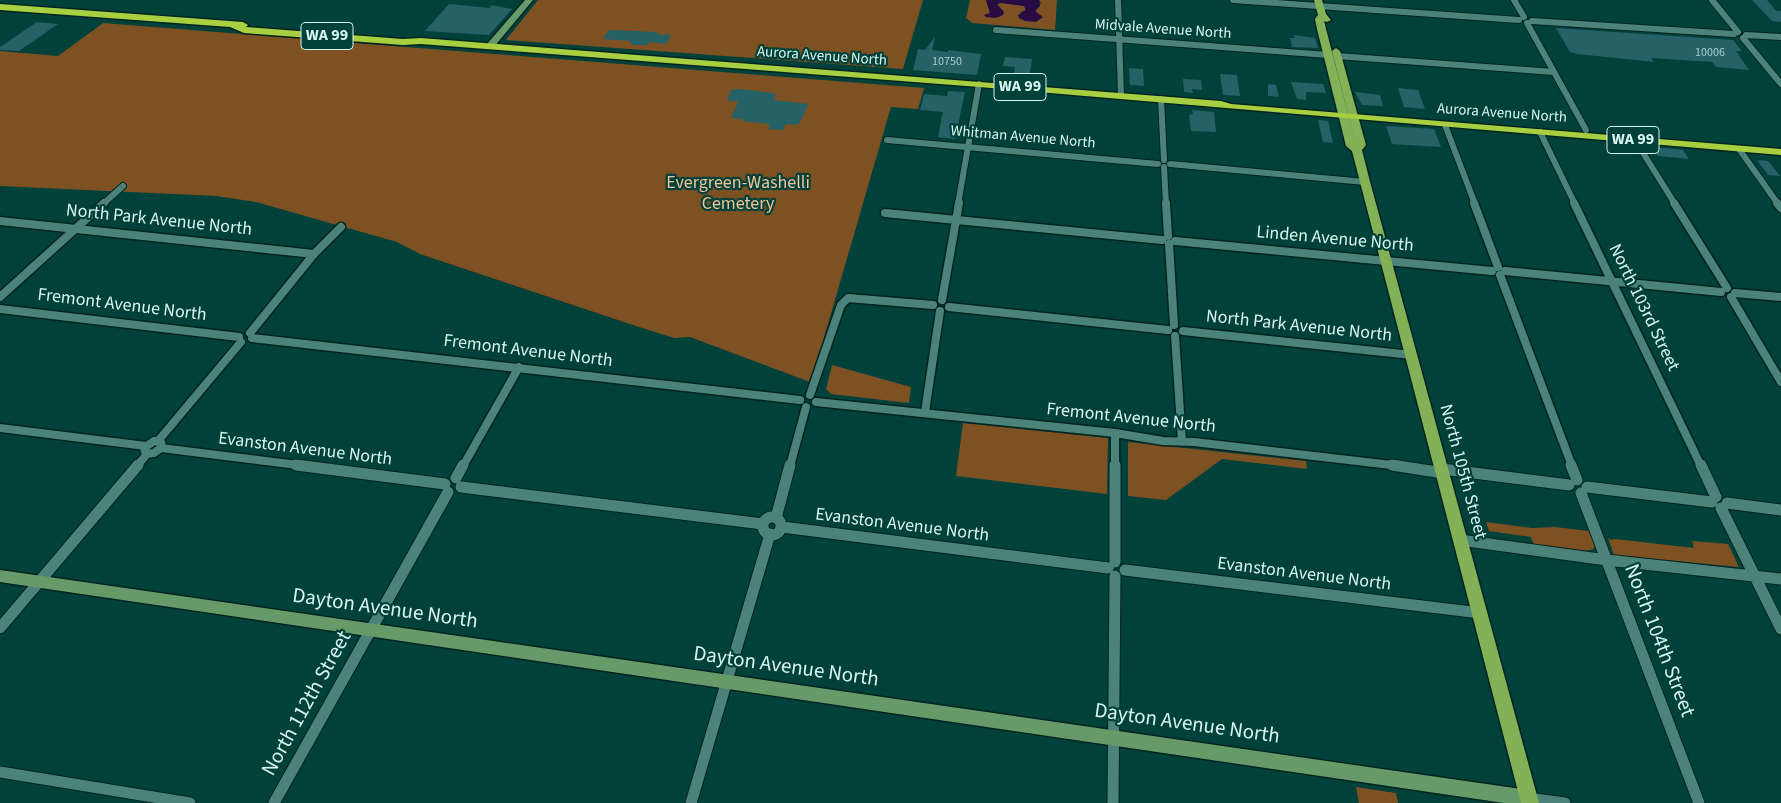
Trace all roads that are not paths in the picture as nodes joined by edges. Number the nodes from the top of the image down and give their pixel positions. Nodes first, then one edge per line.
1 (530, 0) edge
2 (1118, 0) edge
3 (1233, 0) edge
4 (1514, 0) edge
5 (1712, 0) edge
6 (1319, 3) edge
7 (0, 7) edge
8 (1526, 20) junction
9 (996, 30) dead end
10 (1736, 33) junction
11 (1745, 36) junction
12 (1781, 37) edge
13 (1118, 39) junction
14 (490, 46) junction
15 (1332, 55) junction
16 (1554, 72) junction
17 (979, 84) junction
18 (1781, 84) edge
19 (1121, 95) junction
20 (1161, 99) junction
21 (1347, 113) junction
22 (1445, 125) junction
23 (1586, 130) junction
24 (1540, 132) junction
25 (887, 140) dead end
26 (1635, 140) junction
27 (1781, 146) edge
28 (968, 147) junction
29 (1739, 149) junction
30 (1781, 152) edge
31 (1164, 164) junction
32 (1365, 182) junction
33 (123, 186) dead end
34 (1781, 208) edge
35 (885, 213) dead end
36 (956, 219) junction
37 (0, 221) edge
38 (341, 227) dead end
39 (76, 229) junction
40 (1168, 240) junction
41 (314, 254) junction
42 (1386, 261) junction
43 (1499, 271) junction
44 (1612, 280) junction
45 (1724, 290) junction
46 (1733, 295) junction
47 (0, 297) edge
48 (1781, 297) edge
49 (942, 300) junction
50 (933, 305) junction
51 (949, 307) junction
52 (0, 309) edge
53 (940, 311) junction
54 (1175, 331) junction
55 (251, 336) junction
56 (240, 340) junction
57 (1412, 356) junction
58 (519, 368) junction
59 (1781, 382) edge
60 (813, 399) junction
61 (803, 404) junction
62 (925, 412) junction
63 (0, 428) edge
64 (1115, 433) junction
65 (1182, 442) junction
66 (160, 445) junction
67 (146, 450) junction
68 (1442, 471) junction
69 (458, 482) junction
70 (1573, 482) junction
71 (446, 488) junction
72 (1584, 490) junction
73 (1714, 499) junction
74 (1724, 506) junction
75 (1781, 510) edge
76 (776, 518) junction
77 (782, 528) junction
78 (766, 529) junction
79 (1460, 540) junction
80 (1607, 560) junction
81 (1116, 569) junction
82 (0, 576) edge
83 (1756, 576) junction
84 (1781, 579) edge
85 (38, 582) junction
86 (1480, 613) junction
87 (0, 628) edge
88 (1781, 629) edge
89 (371, 631) junction
90 (726, 682) junction
91 (1114, 737) junction
92 (0, 772) edge
93 (1529, 800) edge
94 (190, 803) edge
95 (274, 803) edge
96 (691, 803) edge
97 (1113, 803) edge
98 (1565, 803) edge
99 (1699, 803) edge

1 - 14 street
2 - 13 street
3 - 6 street
4 - 8 street
5 - 10 street
6 - 8 street
6 - 15 main road
7 - 14 highway, Aurora Avenue North / WA 99
8 - 10 street
8 - 16 street
9 - 13 street, Midvale Avenue North
10 - 11 street
11 - 12 street
11 - 18 street
13 - 15 street, Midvale Avenue North
13 - 19 street
14 - 17 highway, Aurora Avenue North / WA 99
15 - 16 street, Midvale Avenue North
15 - 21 main road
16 - 23 street
17 - 19 highway, Aurora Avenue North / WA 99
17 - 28 street
19 - 20 highway, Aurora Avenue North / WA 99
20 - 21 highway, Aurora Avenue North / WA 99
20 - 31 street
21 - 22 highway, Aurora Avenue North / WA 99
21 - 23 highway, Aurora Avenue North / WA 99
21 - 32 main road, North 105th Street
22 - 24 highway, Aurora Avenue North / WA 99
22 - 43 street
23 - 27 highway, Aurora Avenue North / WA 99
24 - 26 highway, Aurora Avenue North / WA 99
24 - 44 street, North 103rd Street
25 - 28 street, Whitman Avenue North
26 - 29 highway, Aurora Avenue North / WA 99
26 - 45 street
28 - 31 street, Whitman Avenue North
28 - 36 street
29 - 30 highway, Aurora Avenue North / WA 99
29 - 34 street
31 - 32 street, Whitman Avenue North
31 - 40 street
32 - 42 main road, North 105th Street
33 - 39 street
35 - 36 street, Linden Avenue North
36 - 40 street, Linden Avenue North
36 - 49 street
37 - 39 street, North Park Avenue North
38 - 41 street
39 - 41 street, North Park Avenue North
39 - 47 street
40 - 42 street, Linden Avenue North
40 - 54 street
41 - 55 street
42 - 43 street, Linden Avenue North
42 - 57 main road, North 105th Street
43 - 44 street, Linden Avenue North
43 - 70 street
44 - 45 street, Linden Avenue North
44 - 73 street, North 103rd Street
45 - 46 street
46 - 48 street
46 - 59 street
49 - 50 street
49 - 51 street
50 - 53 street
50 - 60 street
51 - 53 street
51 - 54 street, North Park Avenue North
52 - 56 street, Fremont Avenue North
53 - 62 street
54 - 57 street, North Park Avenue North
54 - 65 street
55 - 56 street
55 - 58 street, Fremont Avenue North
56 - 66 street
57 - 68 main road, North 105th Street
58 - 61 street, Fremont Avenue North
58 - 69 street
60 - 61 street
60 - 62 street, Fremont Avenue North
61 - 76 street
62 - 64 street, Fremont Avenue North
63 - 67 street
64 - 65 street, Fremont Avenue North
64 - 81 street
65 - 68 street, Fremont Avenue North
66 - 67 street
66 - 71 street, Evanston Avenue North
67 - 85 street
68 - 70 street, Fremont Avenue North
68 - 79 main road, North 105th Street
69 - 71 street
69 - 78 street
70 - 72 street
71 - 89 street, North 112th Street
72 - 73 street
72 - 80 street, North 104th Street
73 - 74 street
74 - 75 street
74 - 83 street
76 - 77 street
76 - 78 street
77 - 78 street
77 - 81 street, Evanston Avenue North
78 - 90 street
79 - 80 street
79 - 86 main road, North 105th Street
80 - 83 street
80 - 99 street, North 104th Street
81 - 86 street, Evanston Avenue North
81 - 91 street
82 - 85 street, Dayton Avenue North
83 - 84 street
83 - 88 street
85 - 87 street
85 - 89 street, Dayton Avenue North
86 - 93 main road, North 105th Street
89 - 90 street, Dayton Avenue North
89 - 95 street, North 112th Street
90 - 91 street, Dayton Avenue North
90 - 96 street
91 - 93 street, Dayton Avenue North
91 - 97 street
92 - 94 street
93 - 98 street, Dayton Avenue North

